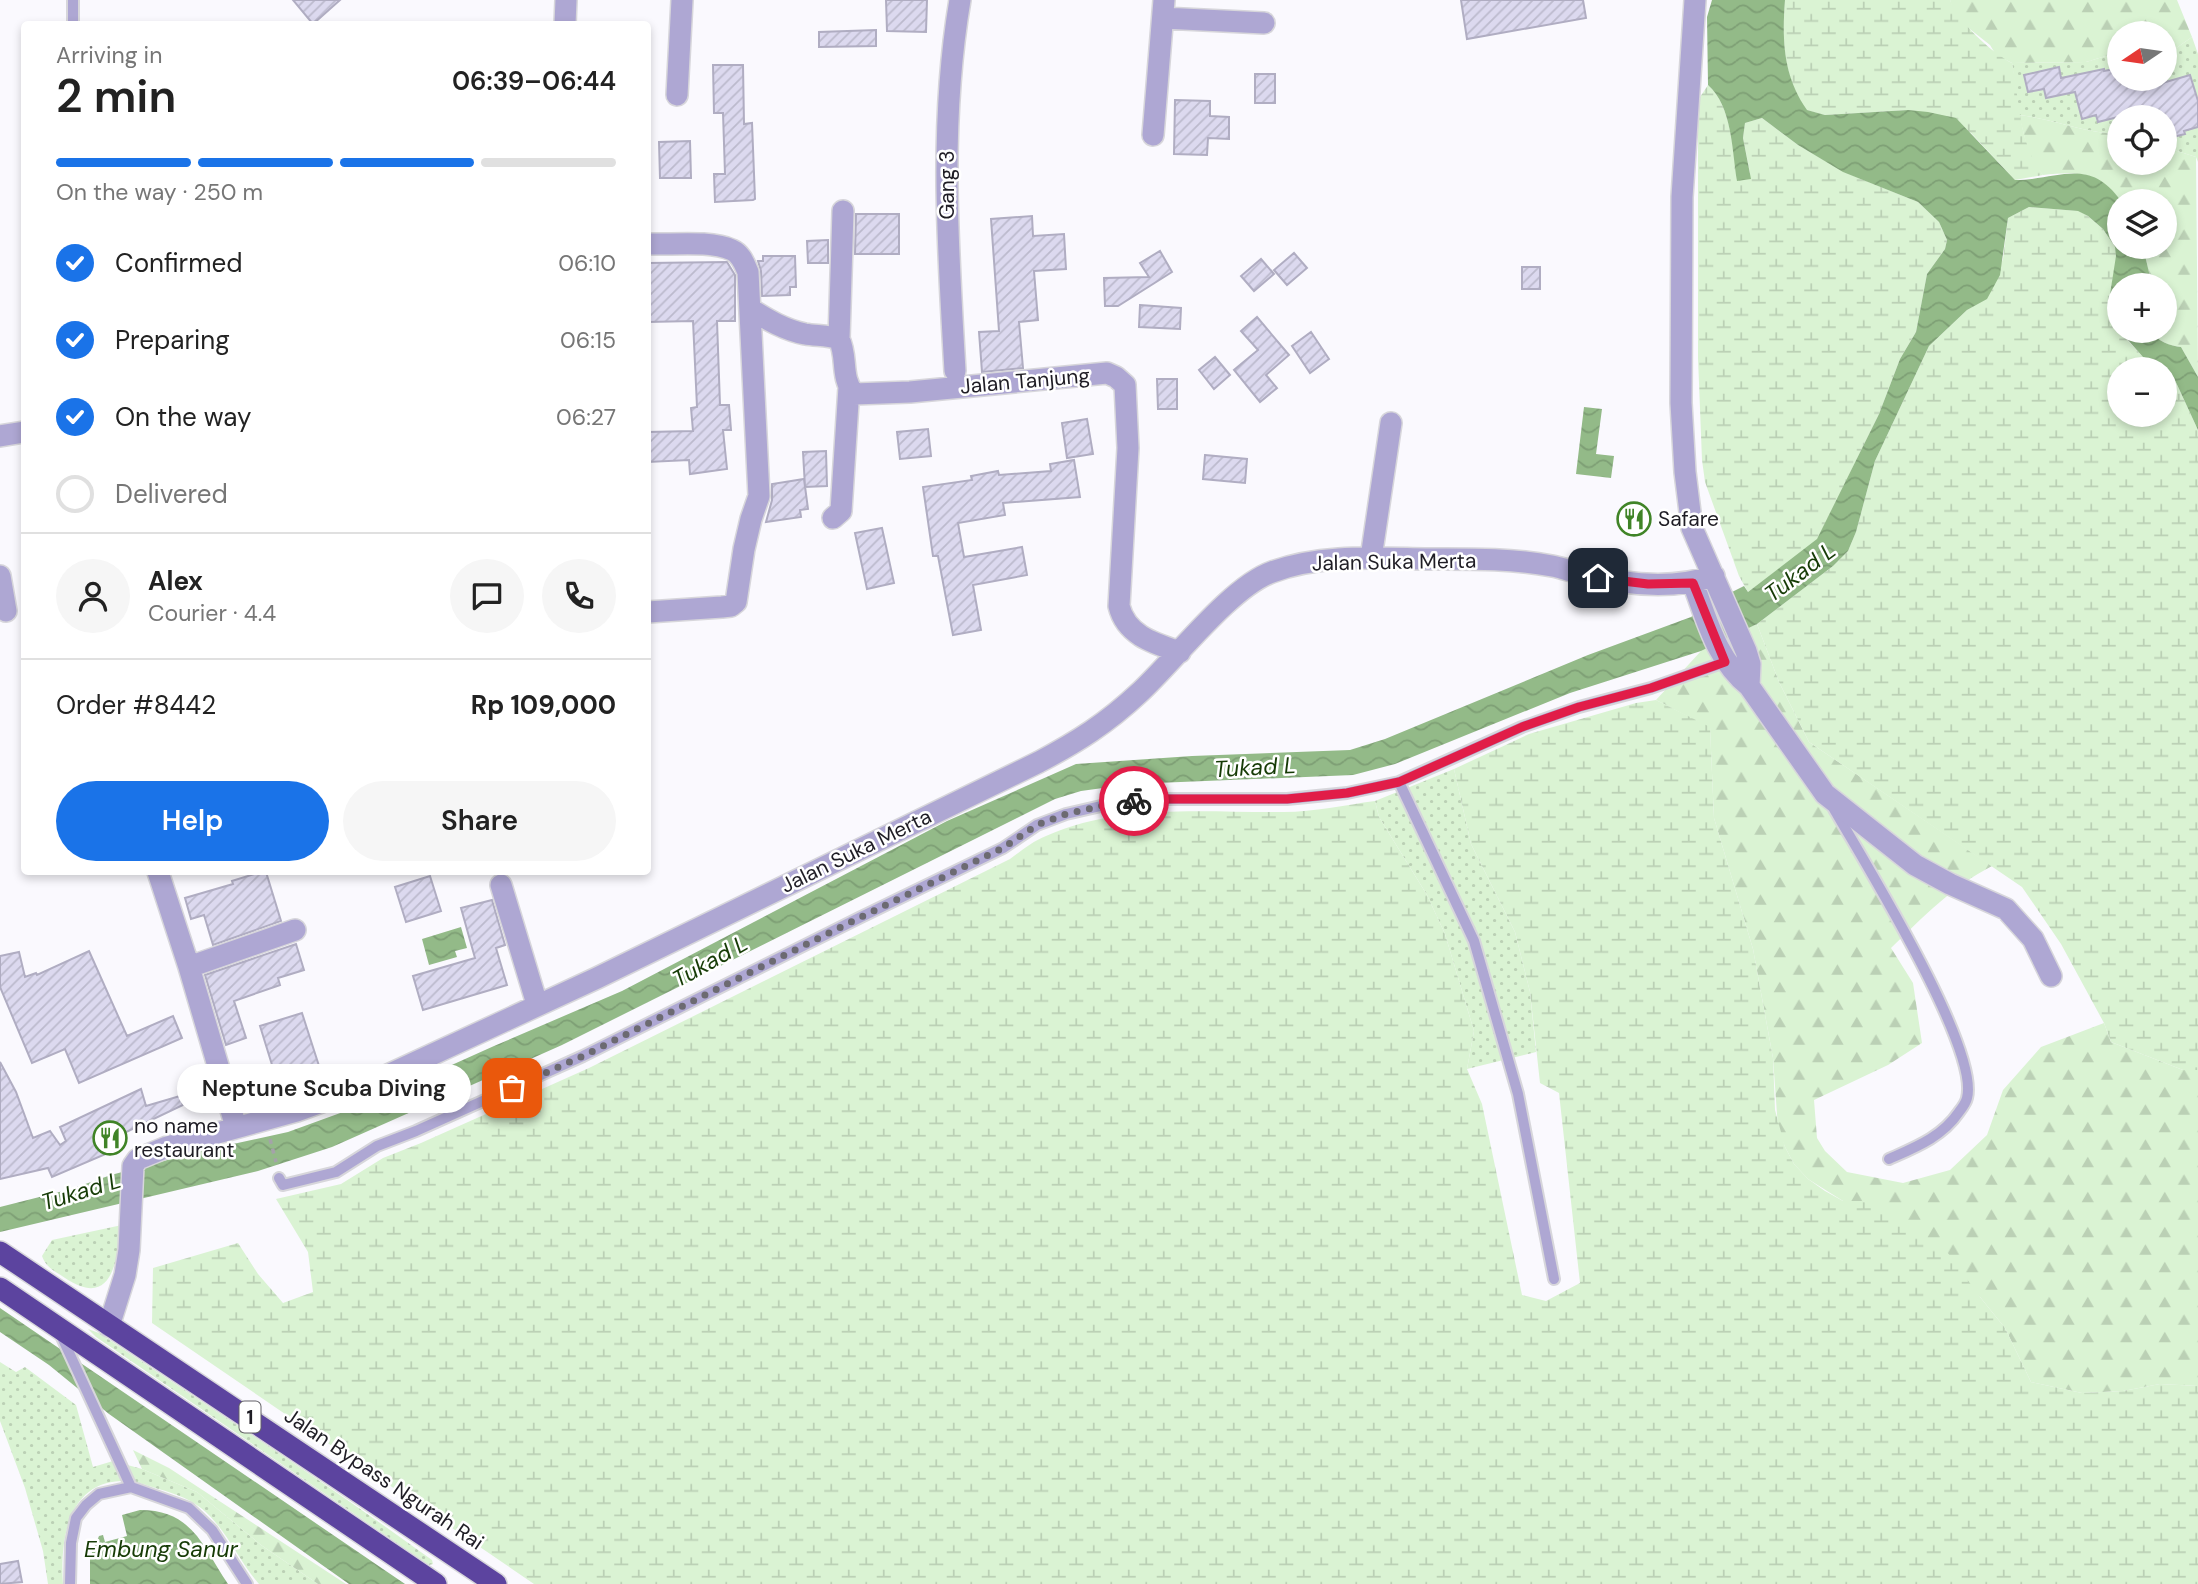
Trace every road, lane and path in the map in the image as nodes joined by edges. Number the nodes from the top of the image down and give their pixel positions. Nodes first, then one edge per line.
1 (73, 0) edge
2 (566, 0) edge
3 (682, 0) edge
4 (960, 0) edge
5 (1695, 0) edge
6 (1164, 9) edge
7 (73, 21) edge
8 (565, 21) edge
9 (1264, 23) dead end
10 (677, 95) dead end
11 (1153, 135) dead end
12 (843, 211) dead end
13 (651, 244) edge
14 (752, 310) junction
15 (839, 339) junction
16 (955, 371) dead end
17 (849, 387) junction
18 (1391, 423) dead end
19 (21, 432) edge
20 (0, 436) edge
21 (833, 519) dead end
22 (1371, 558) junction
23 (0, 576) edge
24 (1718, 583) junction
25 (1697, 593) junction
26 (6, 611) dead end
27 (651, 612) edge
28 (1180, 652) junction
29 (1722, 656) junction
30 (1749, 686) junction
31 (1399, 782) junction
32 (1825, 794) junction
33 (159, 875) edge
34 (501, 885) dead end
35 (295, 930) dead end
36 (189, 967) junction
37 (2051, 976) dead end
38 (537, 1004) junction
39 (236, 1128) junction
40 (268, 1128) dead end
41 (1889, 1159) dead end
42 (279, 1178) joint
43 (0, 1251) edge
44 (1554, 1279) dead end
45 (0, 1288) edge
46 (109, 1326) junction
47 (60, 1333) junction
48 (131, 1487) junction
49 (456, 1557) junction
50 (70, 1584) edge
51 (247, 1584) edge
52 (438, 1584) edge
53 (496, 1584) edge

1 - 7 lane
2 - 8 street
3 - 10 street
4 - 16 street, Gang 3
5 - 24 street
6 - 9 street
6 - 11 street
12 - 15 street
13 - 14 street
14 - 15 street
14 - 27 street
15 - 17 street
17 - 21 street
17 - 28 street, Jalan Tanjung
18 - 22 street
19 - 20 street
22 - 25 street, Jalan Suka Merta
22 - 28 street, Jalan Suka Merta
23 - 26 street
24 - 25 street, Jalan Suka Merta
24 - 30 street
25 - 29 street
28 - 38 street, Jalan Suka Merta
29 - 30 street
29 - 31 lane
30 - 32 street
31 - 42 lane
31 - 44 lane
32 - 37 street
32 - 41 lane
33 - 36 street
34 - 38 street
35 - 36 street
36 - 39 street
38 - 39 street, Jalan Suka Merta
39 - 46 street, Jalan Suka Merta
40 - 42 path
43 - 46 highway, Jalan Bypass Ngurah Rai / 1
45 - 47 highway, 1
46 - 49 highway, Jalan Bypass Ngurah Rai / 1
47 - 48 lane
47 - 52 highway, 1
48 - 50 lane
48 - 51 lane
49 - 52 highway
49 - 53 highway, Jalan Bypass Ngurah Rai / 1

